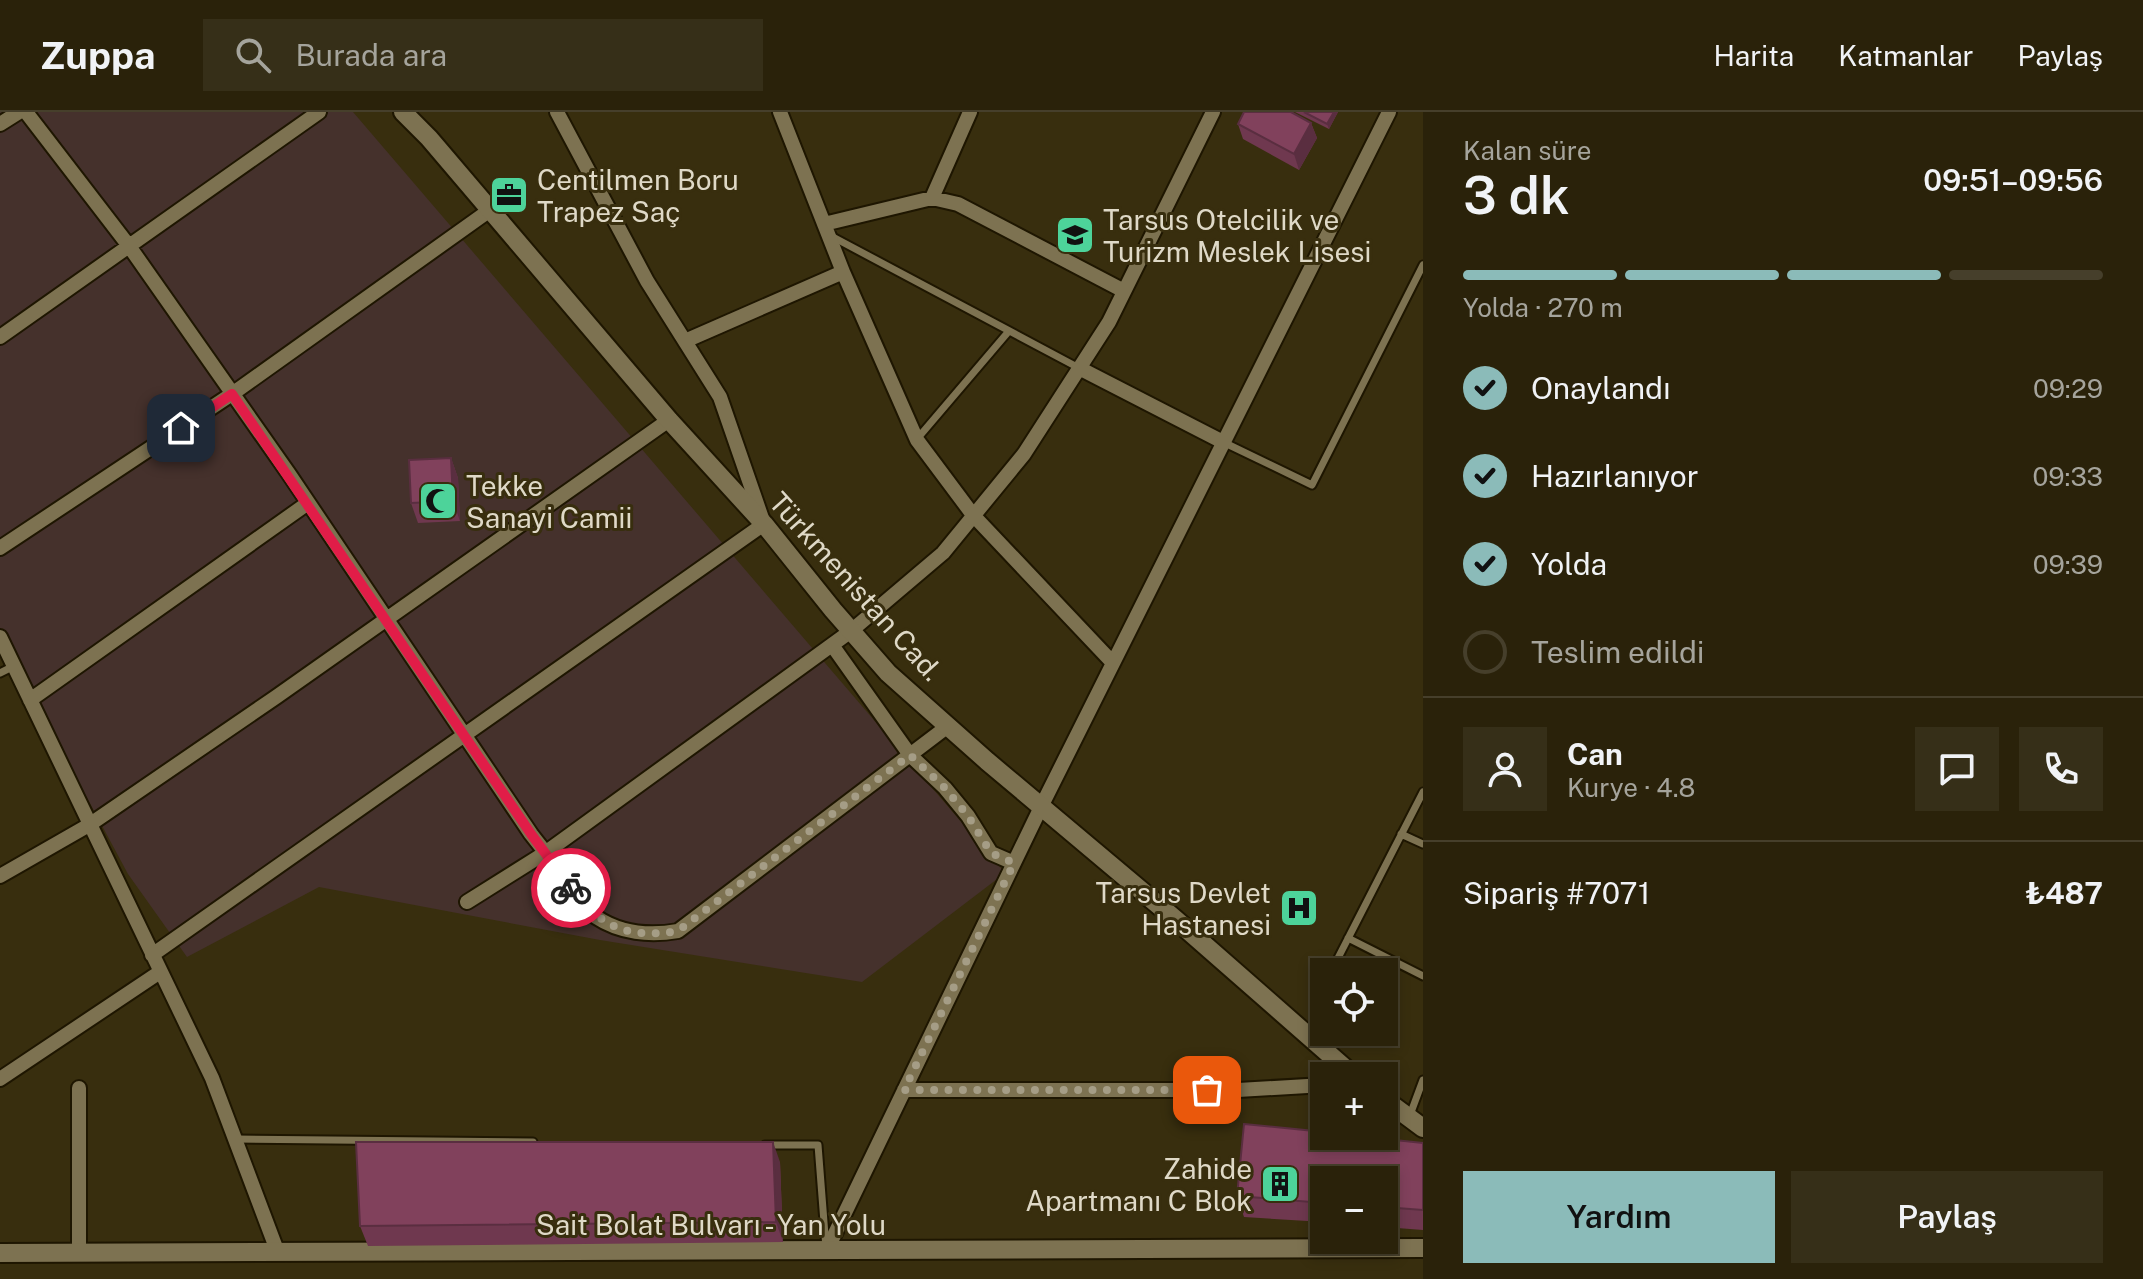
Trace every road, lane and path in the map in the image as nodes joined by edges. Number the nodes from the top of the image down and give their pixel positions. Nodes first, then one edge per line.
1 (19, 112) edge
2 (26, 112) edge
3 (319, 112) edge
4 (403, 112) edge
5 (557, 112) edge
6 (780, 112) edge
7 (970, 112) edge
8 (1213, 112) edge
9 (1389, 112) edge
10 (0, 124) edge
11 (932, 198) junction
12 (490, 210) junction
13 (826, 229) junction
14 (129, 246) junction
15 (1423, 265) edge
16 (843, 272) junction
17 (1124, 291) junction
18 (1009, 331) junction
19 (0, 337) edge
20 (685, 341) junction
21 (1079, 368) junction
22 (232, 394) junction
23 (669, 420) junction
24 (917, 440) junction
25 (1223, 442) junction
26 (308, 503) junction
27 (973, 515) junction
28 (764, 524) junction
29 (0, 548) edge
30 (387, 620) junction
31 (851, 631) junction
32 (0, 637) edge
33 (832, 645) junction
34 (1113, 663) junction
35 (7, 670) edge
36 (30, 700) junction
37 (948, 726) junction
38 (465, 736) junction
39 (910, 755) junction
40 (1423, 792) edge
41 (1041, 807) junction
42 (89, 825) junction
43 (1401, 834) junction
44 (1423, 844) edge
45 (545, 853) junction
46 (1014, 863) junction
47 (0, 876) edge
48 (467, 902) dead end
49 (1348, 938) junction
50 (152, 955) junction
51 (1338, 958) dead end
52 (160, 972) junction
53 (1423, 976) edge
54 (1338, 1062) edge
55 (0, 1079) edge
56 (1423, 1080) edge
57 (1310, 1086) edge
58 (79, 1088) dead end
59 (904, 1090) junction
60 (1398, 1108) edge
61 (1419, 1122) edge
62 (235, 1139) junction
63 (550, 1143) edge
64 (755, 1145) edge
65 (1423, 1248) edge
66 (826, 1252) junction
67 (0, 1253) edge
68 (79, 1253) junction
69 (278, 1253) junction

1 - 10 street
2 - 14 street
3 - 14 street
4 - 12 street, Türkmenistan Cad.
5 - 20 street
6 - 13 street
7 - 11 street
8 - 17 street
9 - 25 street
11 - 13 street
11 - 17 street
12 - 22 street
12 - 23 street, Türkmenistan Cad.
13 - 16 street
13 - 18 lane
14 - 19 street
14 - 22 street
15 - 25 lane
16 - 20 street
16 - 24 street
17 - 21 street
18 - 21 lane
18 - 24 lane
20 - 28 street
21 - 25 street
21 - 27 street
22 - 26 street
22 - 29 street
23 - 28 street, Türkmenistan Cad.
23 - 30 street
24 - 27 street
25 - 34 street
26 - 30 street
26 - 36 street
27 - 31 street
27 - 34 street
28 - 31 street, Türkmenistan Cad.
28 - 38 street
30 - 38 street
30 - 42 street
31 - 33 street
31 - 37 street, Türkmenistan Cad.
32 - 35 street
33 - 39 street
33 - 45 street
34 - 41 street
35 - 36 street
36 - 42 street
37 - 39 street
37 - 41 street, Türkmenistan Cad.
38 - 45 street
38 - 50 street
39 - 45 street
39 - 46 street
40 - 43 lane
41 - 46 street
41 - 54 street, Türkmenistan Cad.
42 - 47 street
42 - 50 street
43 - 44 lane
43 - 49 lane
45 - 48 street
46 - 59 street
49 - 51 lane
49 - 53 lane
50 - 52 street
52 - 55 street
52 - 62 street
56 - 61 lane
57 - 59 street
58 - 68 street
59 - 66 street
60 - 61 street
62 - 63 lane
62 - 69 street
64 - 66 lane
65 - 66 street, Sait Bolat Bulvarı - Yan Yolu
66 - 69 street, Sait Bolat Bulvarı - Yan Yolu
67 - 68 street, Sait Bolat Bulvarı - Yan Yolu
68 - 69 street, Sait Bolat Bulvarı - Yan Yolu

